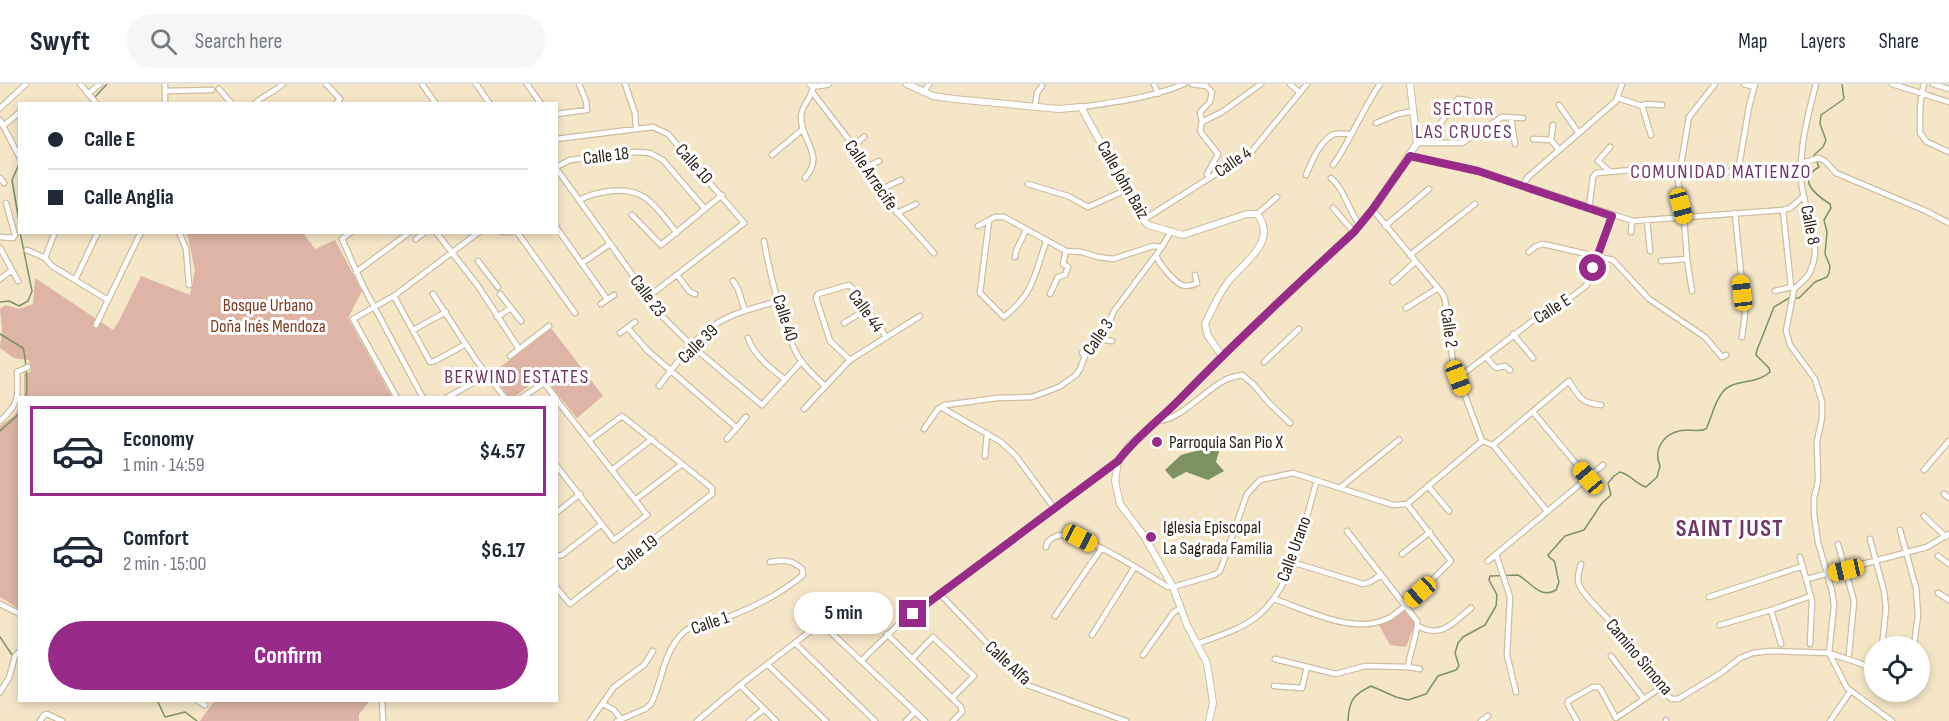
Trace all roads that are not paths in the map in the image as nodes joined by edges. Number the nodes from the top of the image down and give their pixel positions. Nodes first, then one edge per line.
1 (26, 84) edge
2 (80, 84) edge
3 (100, 84) edge
4 (165, 84) edge
5 (283, 84) edge
6 (326, 84) edge
7 (422, 84) edge
8 (476, 84) edge
9 (527, 84) edge
10 (579, 84) edge
11 (626, 84) edge
12 (828, 84) edge
13 (908, 84) edge
14 (929, 84) edge
15 (1154, 84) edge
16 (1184, 84) edge
17 (1192, 84) edge
18 (1261, 84) edge
19 (1290, 84) edge
20 (1307, 84) edge
21 (1380, 84) edge
22 (1410, 84) edge
23 (1622, 84) edge
24 (1715, 84) edge
25 (1744, 84) edge
26 (1816, 84) edge
27 (1892, 84) edge
28 (1924, 84) edge
29 (1933, 84) edge
30 (1042, 86) dead end
31 (1754, 86) edge
32 (1942, 86) edge
33 (812, 88) edge
34 (219, 89) dead end
35 (1949, 89) edge
36 (212, 90) dead end
37 (165, 91) junction
38 (924, 92) junction
39 (1300, 93) junction
40 (1922, 93) junction
41 (88, 94) junction
42 (1158, 94) junction
43 (1618, 98) junction
44 (95, 102) edge
45 (165, 102) edge
46 (230, 102) edge
47 (256, 102) edge
48 (338, 102) edge
49 (435, 102) edge
50 (489, 102) edge
51 (540, 102) edge
52 (1949, 102) edge
53 (1559, 105) dead end
54 (1662, 105) dead end
55 (1642, 106) junction
56 (1035, 107) junction
57 (1081, 107) junction
58 (1478, 107) dead end
59 (0, 108) edge
60 (1414, 111) junction
61 (18, 114) edge
62 (558, 114) edge
63 (1510, 118) junction
64 (1523, 118) dead end
65 (0, 120) edge
66 (1202, 122) junction
67 (1376, 123) dead end
68 (1553, 125) dead end
69 (3, 126) junction
70 (636, 129) junction
71 (803, 129) junction
72 (1578, 132) junction
73 (1351, 134) junction
74 (1651, 135) dead end
75 (864, 137) dead end
76 (558, 139) edge
77 (1533, 139) dead end
78 (1551, 140) junction
79 (1427, 142) junction
80 (1417, 143) junction
81 (1515, 144) dead end
82 (853, 146) junction
83 (1610, 147) dead end
84 (1559, 150) junction
85 (18, 152) edge
86 (1949, 152) edge
87 (772, 155) dead end
88 (1410, 156) junction
89 (879, 161) dead end
90 (1802, 163) junction
91 (1333, 165) dead end
92 (558, 166) edge
93 (867, 167) junction
94 (1676, 168) junction
95 (558, 170) edge
96 (1609, 171) junction
97 (1738, 172) junction
98 (1306, 175) dead end
99 (0, 178) edge
100 (805, 178) dead end
101 (1209, 178) junction
102 (1330, 178) dead end
103 (901, 180) dead end
104 (4, 183) dead end
105 (1028, 184) dead end
106 (1522, 186) junction
107 (1429, 189) dead end
108 (880, 190) junction
109 (1126, 190) junction
110 (722, 195) junction
111 (1804, 196) junction
112 (1277, 197) dead end
113 (580, 200) junction
114 (6, 203) dead end
115 (916, 204) dead end
116 (1475, 204) dead end
117 (1333, 208) dead end
118 (1589, 208) junction
119 (705, 209) junction
120 (1372, 210) junction
121 (1783, 210) junction
122 (897, 213) junction
123 (1735, 213) junction
124 (1257, 214) junction
125 (632, 215) dead end
126 (1612, 216) junction
127 (1684, 218) junction
128 (1143, 220) junction
129 (1647, 220) junction
130 (989, 221) junction
131 (1632, 221) junction
132 (1949, 223) edge
133 (1360, 225) junction
134 (978, 226) dead end
135 (1385, 226) junction
136 (558, 230) edge
137 (1026, 230) junction
138 (1171, 231) junction
139 (1354, 232) junction
140 (1631, 232) dead end
141 (677, 233) junction
142 (54, 234) edge
143 (97, 234) edge
144 (140, 234) edge
145 (180, 234) edge
146 (349, 234) edge
147 (407, 234) edge
148 (422, 234) edge
149 (438, 234) edge
150 (476, 234) edge
151 (518, 234) edge
152 (0, 237) edge
153 (416, 239) dead end
154 (764, 241) dead end
155 (1046, 242) junction
156 (609, 244) junction
157 (1162, 246) junction
158 (0, 248) edge
159 (27, 250) dead end
160 (1066, 251) junction
161 (1650, 251) dead end
162 (1529, 252) dead end
163 (452, 253) junction
164 (934, 253) dead end
165 (1156, 255) junction
166 (1410, 255) junction
167 (1597, 256) junction
168 (1015, 257) dead end
169 (45, 258) junction
170 (1687, 259) junction
171 (478, 261) dead end
172 (1416, 261) junction
173 (1661, 261) dead end
174 (582, 263) junction
175 (12, 270) junction
176 (356, 272) junction
177 (1195, 275) dead end
178 (678, 276) junction
179 (490, 277) junction
180 (0, 279) edge
181 (75, 280) junction
182 (18, 281) dead end
183 (733, 281) dead end
184 (1393, 282) dead end
185 (189, 285) dead end
186 (478, 286) junction
187 (498, 287) dead end
188 (1438, 288) junction
189 (1793, 288) junction
190 (1692, 291) dead end
191 (1775, 291) dead end
192 (433, 294) dead end
193 (500, 294) dead end
194 (695, 294) dead end
195 (1050, 294) dead end
196 (614, 295) dead end
197 (394, 296) junction
198 (648, 297) junction
199 (607, 299) junction
200 (108, 300) junction
201 (779, 301) junction
202 (601, 304) dead end
203 (374, 307) junction
204 (511, 308) junction
205 (1406, 308) dead end
206 (867, 309) junction
207 (745, 310) junction
208 (446, 312) junction
209 (575, 313) dead end
210 (920, 316) dead end
211 (497, 317) junction
212 (521, 321) dead end
213 (635, 322) dead end
214 (844, 323) dead end
215 (96, 325) dead end
216 (549, 326) dead end
217 (628, 328) junction
218 (1299, 329) dead end
219 (413, 330) junction
220 (620, 333) dead end
221 (1514, 334) junction
222 (1103, 336) junction
223 (1742, 337) dead end
224 (748, 338) dead end
225 (885, 338) junction
226 (1112, 341) dead end
227 (466, 344) junction
228 (692, 346) junction
229 (519, 349) junction
230 (1726, 355) dead end
231 (510, 356) dead end
232 (1222, 356) junction
233 (1486, 357) junction
234 (1533, 358) dead end
235 (850, 360) junction
236 (801, 362) junction
237 (1264, 363) dead end
238 (28, 367) dead end
239 (1510, 370) dead end
240 (670, 372) junction
241 (487, 375) junction
242 (1458, 378) junction
243 (784, 379) junction
244 (659, 386) dead end
245 (825, 386) junction
246 (396, 396) edge
247 (422, 396) edge
248 (450, 396) edge
249 (503, 396) edge
250 (524, 396) edge
251 (554, 396) edge
252 (558, 400) edge
253 (945, 405) junction
254 (1601, 405) dead end
255 (804, 409) dead end
256 (1533, 412) junction
257 (746, 417) dead end
258 (0, 421) edge
259 (1157, 421) junction
260 (1290, 423) dead end
261 (737, 428) junction
262 (924, 429) dead end
263 (987, 433) junction
264 (652, 439) junction
265 (727, 439) dead end
266 (590, 440) junction
267 (1400, 440) dead end
268 (1482, 441) junction
269 (1949, 441) edge
270 (1493, 445) junction
271 (985, 456) dead end
272 (1118, 461) junction
273 (682, 464) junction
274 (1603, 465) dead end
275 (558, 467) edge
276 (612, 470) junction
277 (1924, 470) dead end
278 (1588, 478) junction
279 (1317, 480) junction
280 (1428, 486) junction
281 (1341, 487) junction
282 (580, 494) junction
283 (1944, 494) dead end
284 (1949, 498) edge
285 (635, 500) junction
286 (1407, 504) junction
287 (1054, 508) junction
288 (558, 511) edge
289 (1449, 511) dead end
290 (1547, 511) junction
291 (1924, 516) dead end
292 (602, 524) junction
293 (1900, 530) dead end
294 (1347, 531) dead end
295 (1430, 532) junction
296 (1947, 536) edge
297 (1870, 539) dead end
298 (1839, 544) dead end
299 (1046, 547) dead end
300 (1101, 549) junction
301 (1906, 553) junction
302 (1402, 554) dead end
303 (1496, 554) junction
304 (558, 556) edge
305 (1938, 556) dead end
306 (1800, 557) dead end
307 (1292, 561) junction
308 (1488, 561) dead end
309 (1876, 561) junction
310 (770, 562) dead end
311 (1581, 564) dead end
312 (1949, 564) edge
313 (1803, 566) junction
314 (1134, 568) junction
315 (1846, 570) junction
316 (1381, 574) junction
317 (1826, 574) junction
318 (1807, 579) junction
319 (1173, 587) junction
320 (558, 589) edge
321 (1938, 593) dead end
322 (940, 594) junction
323 (1811, 596) junction
324 (1709, 597) dead end
325 (1274, 599) junction
326 (1949, 600) edge
327 (0, 604) edge
328 (1405, 606) junction
329 (1180, 608) junction
330 (1471, 608) dead end
331 (1772, 610) junction
332 (18, 613) edge
333 (1055, 616) dead end
334 (1720, 625) dead end
335 (1418, 626) junction
336 (887, 634) junction
337 (1092, 635) dead end
338 (1883, 636) edge
339 (1915, 636) edge
340 (795, 643) junction
341 (1197, 644) junction
342 (1781, 644) dead end
343 (1810, 644) dead end
344 (653, 651) dead end
345 (18, 653) edge
346 (1829, 653) junction
347 (1849, 654) dead end
348 (1143, 655) dead end
349 (1611, 656) dead end
350 (912, 659) junction
351 (1275, 659) dead end
352 (861, 661) junction
353 (768, 664) junction
354 (1864, 665) edge
355 (1307, 667) junction
356 (1408, 667) junction
357 (1420, 669) dead end
358 (740, 685) junction
359 (1274, 686) dead end
360 (1660, 688) junction
361 (0, 692) edge
362 (1516, 692) dead end
363 (1850, 692) junction
364 (952, 698) junction
365 (1644, 699) junction
366 (200, 702) edge
367 (382, 702) edge
368 (603, 704) junction
369 (205, 705) dead end
370 (764, 709) junction
371 (914, 713) junction
372 (1107, 714) junction
373 (1488, 716) dead end
374 (619, 720) edge
375 (40, 721) edge
376 (62, 721) edge
377 (383, 721) edge
378 (590, 721) edge
379 (697, 721) edge
380 (749, 721) edge
381 (776, 721) edge
382 (826, 721) edge
383 (875, 721) edge
384 (906, 721) edge
385 (925, 721) edge
386 (953, 721) edge
387 (1107, 721) edge
388 (1124, 721) edge
389 (1209, 721) edge
390 (1481, 721) edge
391 (1577, 721) edge
392 (1830, 721) edge
393 (1892, 721) edge

1 - 59 street
2 - 41 street
3 - 41 street
4 - 37 street
5 - 47 street
6 - 48 street
7 - 49 street
8 - 50 street
9 - 51 street
10 - 62 street
11 - 70 street
12 - 33 street
13 - 38 street
14 - 38 street
15 - 42 street
16 - 42 street
17 - 66 street
18 - 66 street
19 - 39 street
20 - 39 street, Calle 4
21 - 73 street
22 - 60 street
23 - 43 street
24 - 94 street
25 - 31 street
26 - 90 street, Calle 8
27 - 40 street
28 - 40 street
29 - 32 street
30 - 56 street
31 - 97 street
32 - 35 street
33 - 71 street
33 - 82 street, Calle Arrecife
34 - 46 street
36 - 37 street
37 - 45 street
38 - 56 street
39 - 101 street, Calle 4
40 - 52 street
40 - 86 street
41 - 44 street
42 - 57 street
43 - 55 street
43 - 72 street
53 - 72 street
54 - 55 street
55 - 74 street
56 - 57 street
57 - 109 street, Calle John Baiz
58 - 79 street
60 - 67 street
60 - 80 street
61 - 69 street
63 - 64 street
63 - 79 street
63 - 81 street
65 - 69 street
66 - 101 street
68 - 78 street
69 - 85 street
70 - 76 street, Calle 10
70 - 110 street, Calle 10
71 - 87 street
71 - 100 street
72 - 84 street
73 - 91 street
73 - 98 street
75 - 82 street
77 - 78 street
78 - 84 street
79 - 80 street
80 - 88 street
82 - 93 street, Calle Arrecife
83 - 96 street
84 - 106 street
88 - 106 street
88 - 120 street
89 - 93 street
90 - 97 street
90 - 111 street, Calle 8
90 - 132 street
92 - 119 street, Calle 18
93 - 108 street, Calle Arrecife
94 - 96 street
94 - 97 street
94 - 127 street
95 - 113 street, Calle 23
96 - 118 street
99 - 104 street
101 - 128 street, Calle 4
102 - 133 street
103 - 108 street
105 - 109 street
106 - 118 street
107 - 135 street
108 - 122 street, Calle Arrecife
109 - 128 street, Calle John Baiz
110 - 119 street
110 - 178 street, Calle 10
111 - 121 street
111 - 189 street, Calle 8
112 - 124 street
113 - 141 street
113 - 156 street, Calle 23
114 - 152 street
115 - 122 street
116 - 166 street
117 - 139 street
118 - 126 street
119 - 141 street
120 - 133 street
120 - 135 street, Calle 2
121 - 123 street
121 - 189 street
122 - 164 street, Calle Arrecife
123 - 127 street
123 - 223 street
124 - 138 street, Calle John Baiz
124 - 232 street
125 - 141 street
126 - 131 street
126 - 167 street, Calle E
127 - 129 street
127 - 170 street
128 - 138 street, Calle John Baiz
129 - 131 street
129 - 161 street
130 - 134 street
130 - 137 street
130 - 155 street
131 - 140 street
133 - 139 street
135 - 166 street, Calle 2
136 - 174 street
137 - 155 street
137 - 168 street
138 - 157 street
139 - 232 street
142 - 169 street
143 - 181 street
144 - 200 street
145 - 185 street
146 - 176 street
147 - 176 street
148 - 153 street
149 - 163 street
150 - 163 street
151 - 209 street
154 - 201 street, Calle 40
155 - 160 street
156 - 174 street
156 - 198 street, Calle 23
157 - 160 street
157 - 165 street, Calle 3
158 - 175 street
159 - 169 street
160 - 195 street
162 - 167 street
163 - 186 street
163 - 197 street
165 - 177 street
165 - 222 street, Calle 3
166 - 172 street, Calle 2
167 - 221 street, Calle E
167 - 230 street
169 - 181 street
170 - 173 street
170 - 190 street
171 - 179 street
172 - 184 street
172 - 188 street, Calle 2
174 - 199 street
175 - 180 street
175 - 182 street
176 - 203 street
178 - 194 street
178 - 198 street
179 - 186 street
179 - 187 street
181 - 200 street
183 - 207 street
186 - 211 street
188 - 205 street
188 - 242 street, Calle 2
189 - 191 street
189 - 317 street
192 - 208 street
193 - 204 street
196 - 199 street
197 - 203 street
197 - 219 street
198 - 228 street, Calle 23
199 - 202 street
200 - 215 street
201 - 207 street, Calle 39
201 - 236 street, Calle 40
203 - 246 street
203 - 247 street
204 - 211 street
204 - 212 street
206 - 214 street
206 - 225 street, Calle 44
206 - 235 street, Calle 44
207 - 228 street, Calle 39
208 - 219 street
208 - 227 street
210 - 225 street
211 - 229 street
213 - 217 street
216 - 229 street
217 - 220 street
217 - 240 street
218 - 237 street
219 - 227 street
221 - 233 street, Calle E
221 - 234 street
222 - 226 street
222 - 253 street, Calle 3
224 - 243 street
225 - 235 street
227 - 241 street
228 - 240 street, Calle 39
228 - 243 street, Calle 23
229 - 231 street
232 - 259 street
233 - 239 street
233 - 242 street, Calle E
235 - 245 street
236 - 243 street
236 - 245 street, Calle 40
238 - 258 street
240 - 244 street, Calle 39
240 - 261 street
241 - 248 street
241 - 249 street
242 - 268 street, Calle 2
245 - 255 street
250 - 251 street
252 - 266 street
253 - 262 street
253 - 263 street
254 - 256 street
256 - 270 street
256 - 278 street
257 - 261 street
259 - 260 street
259 - 272 street
261 - 265 street
263 - 271 street
263 - 287 street
264 - 266 street
264 - 273 street
264 - 276 street
266 - 276 street
267 - 281 street
268 - 270 street
268 - 280 street
269 - 277 street
270 - 290 street
272 - 287 street
272 - 319 street
273 - 285 street
273 - 320 street, Calle 19
274 - 278 street
275 - 282 street
276 - 285 street
278 - 290 street
279 - 281 street
279 - 307 street, Calle Urano
279 - 319 street
280 - 286 street
280 - 289 street
281 - 286 street
282 - 288 street
282 - 292 street
283 - 284 street
285 - 292 street
286 - 295 street
287 - 322 street
290 - 303 street
291 - 296 street
292 - 304 street
293 - 301 street
294 - 316 street
295 - 302 street
295 - 328 street
296 - 301 street
297 - 309 street
298 - 315 street
299 - 300 street
300 - 314 street
300 - 333 street
301 - 309 street
301 - 339 street
303 - 308 street
303 - 362 street
305 - 312 street
306 - 313 street
307 - 316 street
307 - 325 street, Calle Urano
309 - 315 street
309 - 338 street
310 - 374 street, Calle 1
311 - 360 street, Camino Simona
313 - 318 street
313 - 324 street
314 - 319 street
314 - 337 street
315 - 317 street
315 - 347 street
316 - 328 street
317 - 318 street
317 - 346 street
318 - 323 street
319 - 329 street
321 - 326 street
322 - 336 street
322 - 372 street, Calle Alfa
323 - 331 street
323 - 343 street
325 - 328 street
325 - 341 street, Calle Urano
327 - 332 street
328 - 335 street
329 - 341 street
329 - 348 street
330 - 335 street
331 - 334 street
331 - 342 street
335 - 356 street
336 - 350 street
336 - 352 street
340 - 352 street
340 - 353 street
340 - 383 street
341 - 389 street
344 - 368 street
345 - 361 street
346 - 354 street
346 - 360 street, Camino Simona
346 - 363 street
349 - 365 street
350 - 364 street
350 - 364 street
351 - 355 street
352 - 371 street
353 - 358 street
353 - 382 street
355 - 356 street
355 - 359 street
356 - 357 street
358 - 370 street
358 - 379 street
360 - 365 street
363 - 392 street
363 - 393 street
364 - 386 street
365 - 391 street
366 - 369 street
367 - 377 street
368 - 374 street
368 - 378 street
370 - 380 street
370 - 381 street
371 - 384 street
371 - 385 street
372 - 387 street
372 - 388 street, Calle Alfa
373 - 390 street
375 - 376 street

